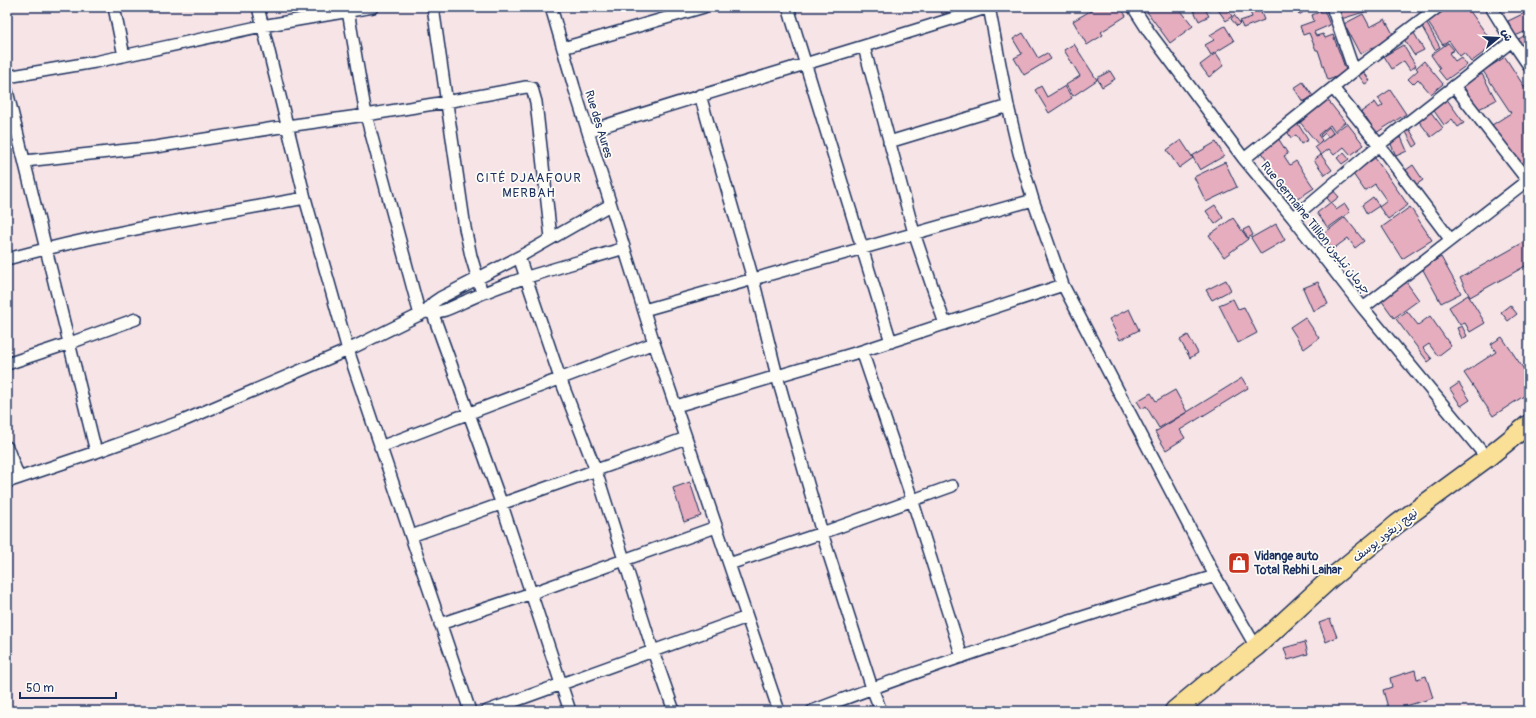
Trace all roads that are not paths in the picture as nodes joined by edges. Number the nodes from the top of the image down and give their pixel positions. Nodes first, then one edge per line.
1 (114, 7) edge
2 (258, 7) edge
3 (373, 7) edge
4 (433, 7) edge
5 (551, 7) edge
6 (704, 7) edge
7 (788, 7) edge
8 (989, 7) edge
9 (1133, 7) edge
10 (1332, 7) edge
11 (1438, 7) edge
12 (1491, 7) edge
13 (348, 11) junction
14 (262, 26) junction
15 (1512, 41) junction
16 (864, 47) junction
17 (563, 48) junction
18 (124, 56) junction
19 (806, 64) junction
20 (1529, 66) edge
21 (1354, 71) junction
22 (7, 77) edge
23 (1454, 86) junction
24 (1333, 88) junction
25 (7, 91) edge
26 (700, 95) junction
27 (446, 102) junction
28 (1008, 106) junction
29 (366, 116) junction
30 (287, 126) junction
31 (588, 131) junction
32 (889, 142) junction
33 (1379, 144) junction
34 (1244, 159) junction
35 (25, 161) junction
36 (1528, 179) edge
37 (305, 198) junction
38 (1033, 200) junction
39 (610, 205) junction
40 (1292, 218) junction
41 (914, 233) junction
42 (551, 238) junction
43 (1450, 239) junction
44 (45, 248) junction
45 (624, 248) junction
46 (862, 248) junction
47 (519, 257) junction
48 (7, 259) edge
49 (477, 278) junction
50 (526, 278) junction
51 (753, 279) junction
52 (1063, 285) junction
53 (482, 293) junction
54 (1363, 308) junction
55 (644, 310) junction
56 (427, 311) junction
57 (136, 319) dead end
58 (945, 324) junction
59 (891, 342) junction
60 (70, 343) junction
61 (654, 343) junction
62 (348, 350) junction
63 (862, 351) junction
64 (7, 364) edge
65 (777, 376) junction
66 (560, 378) junction
67 (676, 406) junction
68 (468, 414) junction
69 (1529, 424) edge
70 (686, 438) junction
71 (7, 447) edge
72 (380, 447) junction
73 (96, 452) junction
74 (1487, 458) junction
75 (596, 471) junction
76 (19, 478) junction
77 (7, 482) edge
78 (952, 486) dead end
79 (912, 499) junction
80 (502, 505) junction
81 (716, 527) junction
82 (822, 533) junction
83 (411, 536) junction
84 (625, 560) junction
85 (729, 564) junction
86 (1215, 576) junction
87 (532, 593) junction
88 (747, 617) junction
89 (440, 624) junction
90 (1256, 647) junction
91 (654, 651) junction
92 (962, 657) junction
93 (1210, 682) junction
94 (562, 684) junction
95 (872, 688) junction
96 (470, 711) edge
97 (488, 711) edge
98 (570, 711) edge
99 (674, 711) edge
100 (779, 711) edge
101 (812, 711) edge
102 (881, 711) edge
103 (1175, 711) edge
104 (1194, 711) edge

1 - 18 street
2 - 14 street
3 - 13 street
4 - 27 street
5 - 17 street, Rue des Aures
6 - 17 street
7 - 19 street
8 - 16 street
8 - 28 street
9 - 34 street, Rue Germaine Tillion جرمان تيليون
10 - 21 street
11 - 21 street
12 - 15 street
13 - 14 street
13 - 29 street
14 - 18 street
14 - 30 street
15 - 20 street
15 - 23 street
16 - 19 street
16 - 32 street
17 - 31 street, Rue des Aures
18 - 22 street
19 - 26 street
19 - 46 street
21 - 24 street
23 - 33 street
23 - 36 street
24 - 33 street
24 - 34 street
25 - 35 street
26 - 31 street
26 - 51 street
27 - 29 street
27 - 42 street
27 - 49 street
28 - 32 street
28 - 38 street
29 - 30 street
29 - 56 street
30 - 35 street
30 - 37 street
31 - 39 street, Rue des Aures
32 - 41 street
33 - 40 street
33 - 43 street
34 - 40 street, Rue Germaine Tillion جرمان تيليون
35 - 44 street
36 - 43 street
37 - 44 street
37 - 62 street
38 - 41 street
38 - 52 street
39 - 42 street
39 - 45 street, Rue des Aures
40 - 54 street, Rue Germaine Tillion جرمان تيليون
41 - 46 street
41 - 58 street
42 - 47 street
43 - 54 street
44 - 48 street
44 - 60 street
45 - 50 street
45 - 55 street, Rue des Aures
46 - 51 street
46 - 59 street
47 - 49 street
47 - 50 street
49 - 53 street
49 - 56 street
50 - 53 street
50 - 66 street
51 - 55 street
51 - 65 street
52 - 58 street
52 - 86 street
53 - 56 street
54 - 74 street, Rue Germaine Tillion جرمان تيليون
55 - 61 street, Rue des Aures
56 - 62 street
56 - 68 street
57 - 60 street
58 - 59 street
59 - 63 street
60 - 64 street
60 - 73 street
61 - 66 street
61 - 67 street, Rue des Aures
62 - 72 street
62 - 73 street
63 - 65 street
63 - 79 street
65 - 67 street
65 - 82 street
66 - 68 street
66 - 75 street
67 - 70 street, Rue des Aures
68 - 72 street
68 - 80 street
69 - 74 main road, نهج زيغود يوسف
70 - 75 street
70 - 81 street, Rue des Aures
71 - 76 street
72 - 83 street
73 - 76 street
74 - 90 main road, نهج زيغود يوسف
75 - 80 street
75 - 84 street
76 - 77 street
78 - 79 street
79 - 82 street
79 - 92 street
80 - 83 street
80 - 87 street
81 - 84 street
81 - 85 street, Rue des Aures
82 - 85 street
82 - 95 street
83 - 89 street
84 - 87 street
84 - 91 street
85 - 88 street, Rue des Aures
86 - 90 street
86 - 92 street
87 - 89 street
87 - 94 street
88 - 91 street
88 - 100 street, Rue des Aures
89 - 96 street
90 - 93 main road, نهج زيغود يوسف
91 - 94 street
91 - 99 street
92 - 95 street
93 - 103 highway, نهج زيغود يوسف
93 - 104 highway, نهج زيغود يوسف
94 - 97 street
94 - 98 street
95 - 101 street
95 - 102 street

